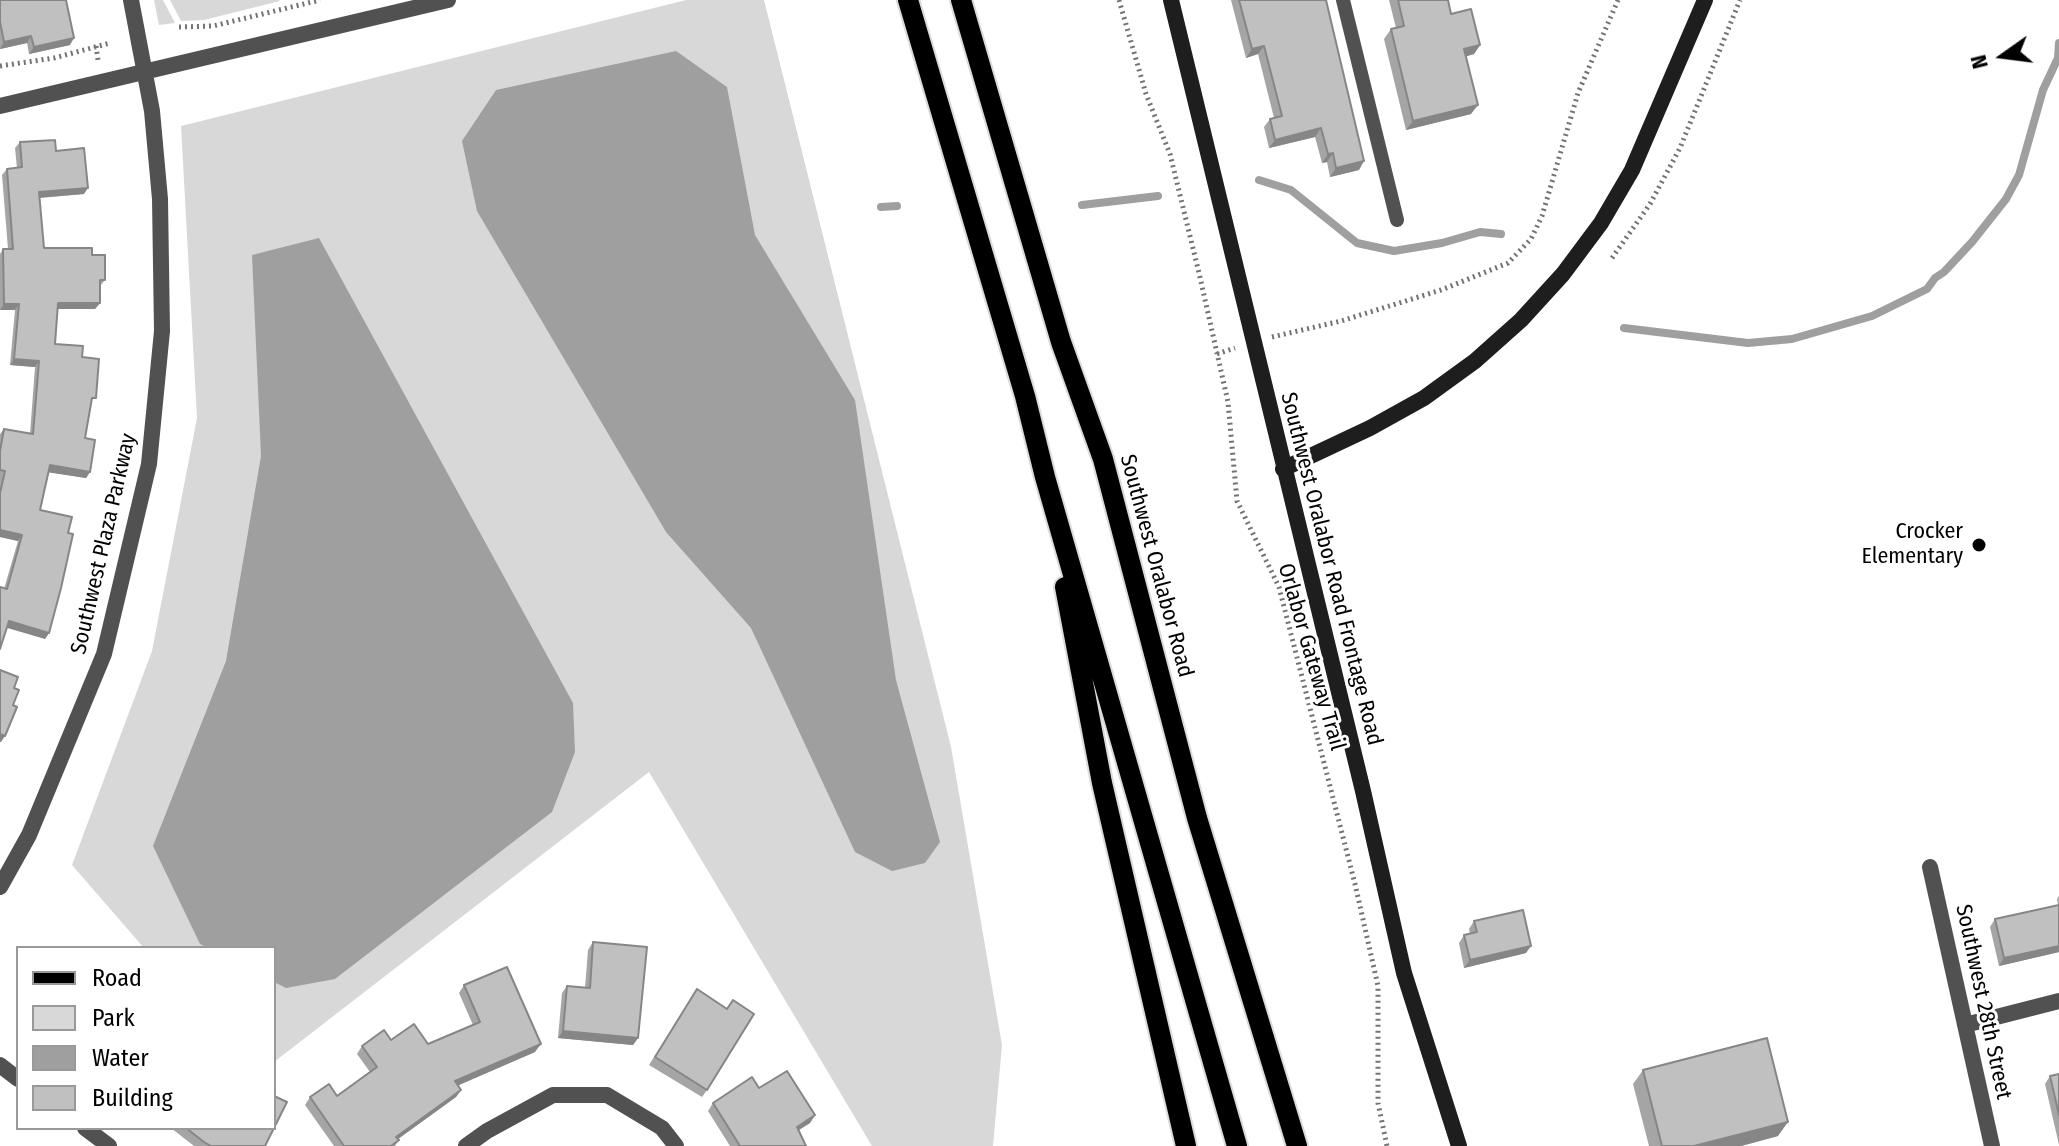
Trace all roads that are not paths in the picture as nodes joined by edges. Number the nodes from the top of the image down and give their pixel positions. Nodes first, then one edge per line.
1 (131, 0) edge
2 (448, 0) edge
3 (908, 0) edge
4 (961, 0) edge
5 (1171, 0) edge
6 (1343, 0) edge
7 (1705, 0) edge
8 (144, 72) junction
9 (0, 106) edge
10 (1397, 220) dead end
11 (1283, 469) junction
12 (1045, 477) junction
13 (1930, 867) dead end
14 (0, 887) edge
15 (2059, 1001) edge
16 (1965, 1025) junction
17 (0, 1065) edge
18 (16, 1077) edge
19 (88, 1130) edge
20 (109, 1146) edge
21 (466, 1146) edge
22 (676, 1146) edge
23 (1186, 1146) edge
24 (1237, 1146) edge
25 (1297, 1146) edge
26 (1459, 1146) edge
27 (1992, 1146) edge

1 - 8 street, Southwest Plaza Parkway
2 - 8 street
3 - 12 main road
4 - 25 main road, Southwest Oralabor Road
5 - 11 street, Southwest Oralabor Road Frontage Road
6 - 10 lane
7 - 11 street
8 - 9 street
8 - 14 street, Southwest Plaza Parkway
11 - 26 street, Southwest Oralabor Road Frontage Road
12 - 23 main road
12 - 24 main road
13 - 16 street, Southwest 28th Street
15 - 16 street
16 - 27 street, Southwest 28th Street
17 - 18 street
19 - 20 street
21 - 22 street

